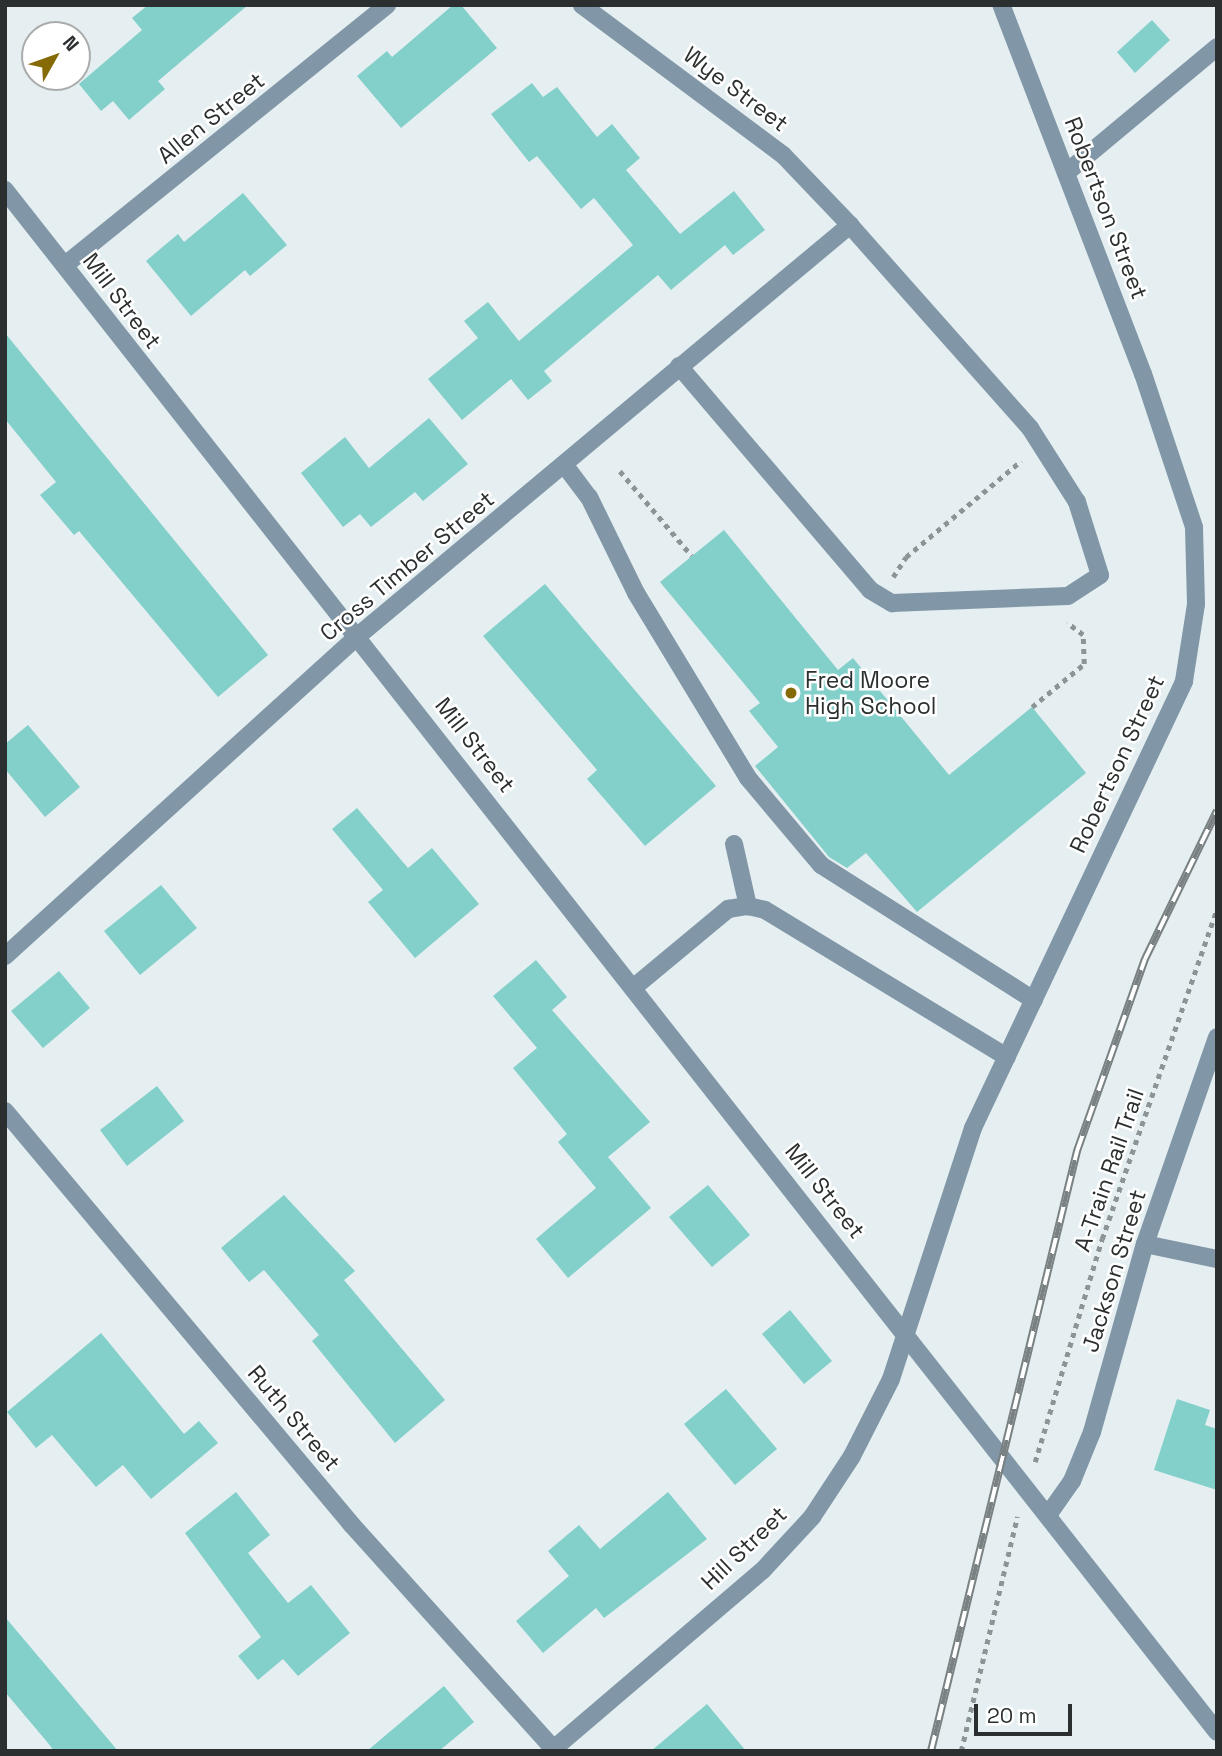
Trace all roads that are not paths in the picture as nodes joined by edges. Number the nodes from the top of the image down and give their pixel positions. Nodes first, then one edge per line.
1 (387, 5) edge
2 (582, 5) edge
3 (1001, 5) edge
4 (1217, 47) edge
5 (1066, 173) junction
6 (5, 190) edge
7 (850, 225) junction
8 (65, 265) junction
9 (679, 366) junction
10 (566, 467) junction
11 (359, 635) junction
12 (734, 844) dead end
13 (748, 906) junction
14 (5, 956) edge
15 (633, 988) junction
16 (1034, 1000) junction
17 (1217, 1037) edge
18 (1007, 1057) junction
19 (5, 1111) edge
20 (1145, 1244) junction
21 (1217, 1259) edge
22 (905, 1331) junction
23 (1048, 1515) junction
24 (1217, 1732) edge
25 (552, 1750) edge

1 - 8 street, Allen Street
2 - 7 street, Wye Street
3 - 5 street, Robertson Street
4 - 5 street
5 - 16 street, Robertson Street
6 - 8 street, Mill Street
7 - 9 street, Cross Timber Street
7 - 9 street, Wye Street
8 - 11 street, Mill Street
9 - 10 street, Cross Timber Street
10 - 11 street, Cross Timber Street
10 - 16 street
11 - 14 street, Cross Timber Street
11 - 15 street, Mill Street
12 - 13 street
13 - 15 street
13 - 18 street
15 - 22 street, Mill Street
16 - 18 street, Robertson Street
17 - 20 street, Jackson Street
18 - 22 street, Robertson Street
19 - 25 street, Ruth Street
20 - 21 street
20 - 23 street, Jackson Street
22 - 23 street, Mill Street
22 - 25 street, Hill Street
23 - 24 street, Mill Street

